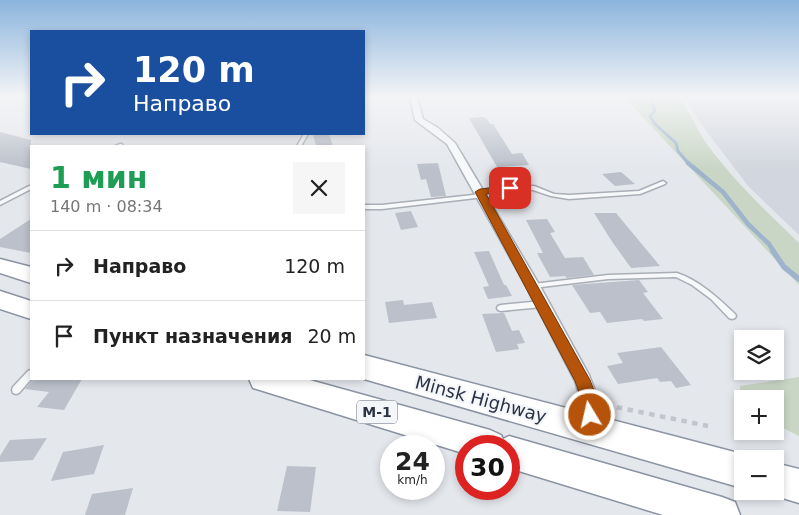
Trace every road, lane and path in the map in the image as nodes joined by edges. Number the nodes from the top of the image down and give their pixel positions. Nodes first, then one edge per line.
1 (421, 121) edge
2 (663, 183) dead end
3 (30, 188) edge
4 (481, 194) junction
5 (0, 204) edge
6 (365, 207) edge
7 (0, 266) edge
8 (30, 275) edge
9 (533, 286) junction
10 (0, 300) edge
11 (542, 304) junction
12 (501, 308) dead end
13 (30, 310) edge
14 (732, 316) dead end
15 (365, 366) edge
16 (30, 374) edge
17 (266, 380) edge
18 (16, 390) dead end
19 (591, 415) junction
20 (708, 426) dead end
21 (455, 436) edge
22 (520, 456) edge
23 (734, 468) edge
24 (784, 482) edge
25 (799, 486) edge
26 (666, 506) edge
27 (722, 515) edge

1 - 4 street
2 - 4 lane
3 - 5 lane
4 - 6 lane
4 - 9 street
7 - 8 highway
9 - 11 street
9 - 14 lane
10 - 13 highway
11 - 12 lane
11 - 19 street
15 - 19 highway, Minsk Highway
16 - 18 lane
17 - 21 highway, М-1
19 - 20 path
19 - 23 highway, Minsk Highway
22 - 26 highway
24 - 25 highway
26 - 27 highway

